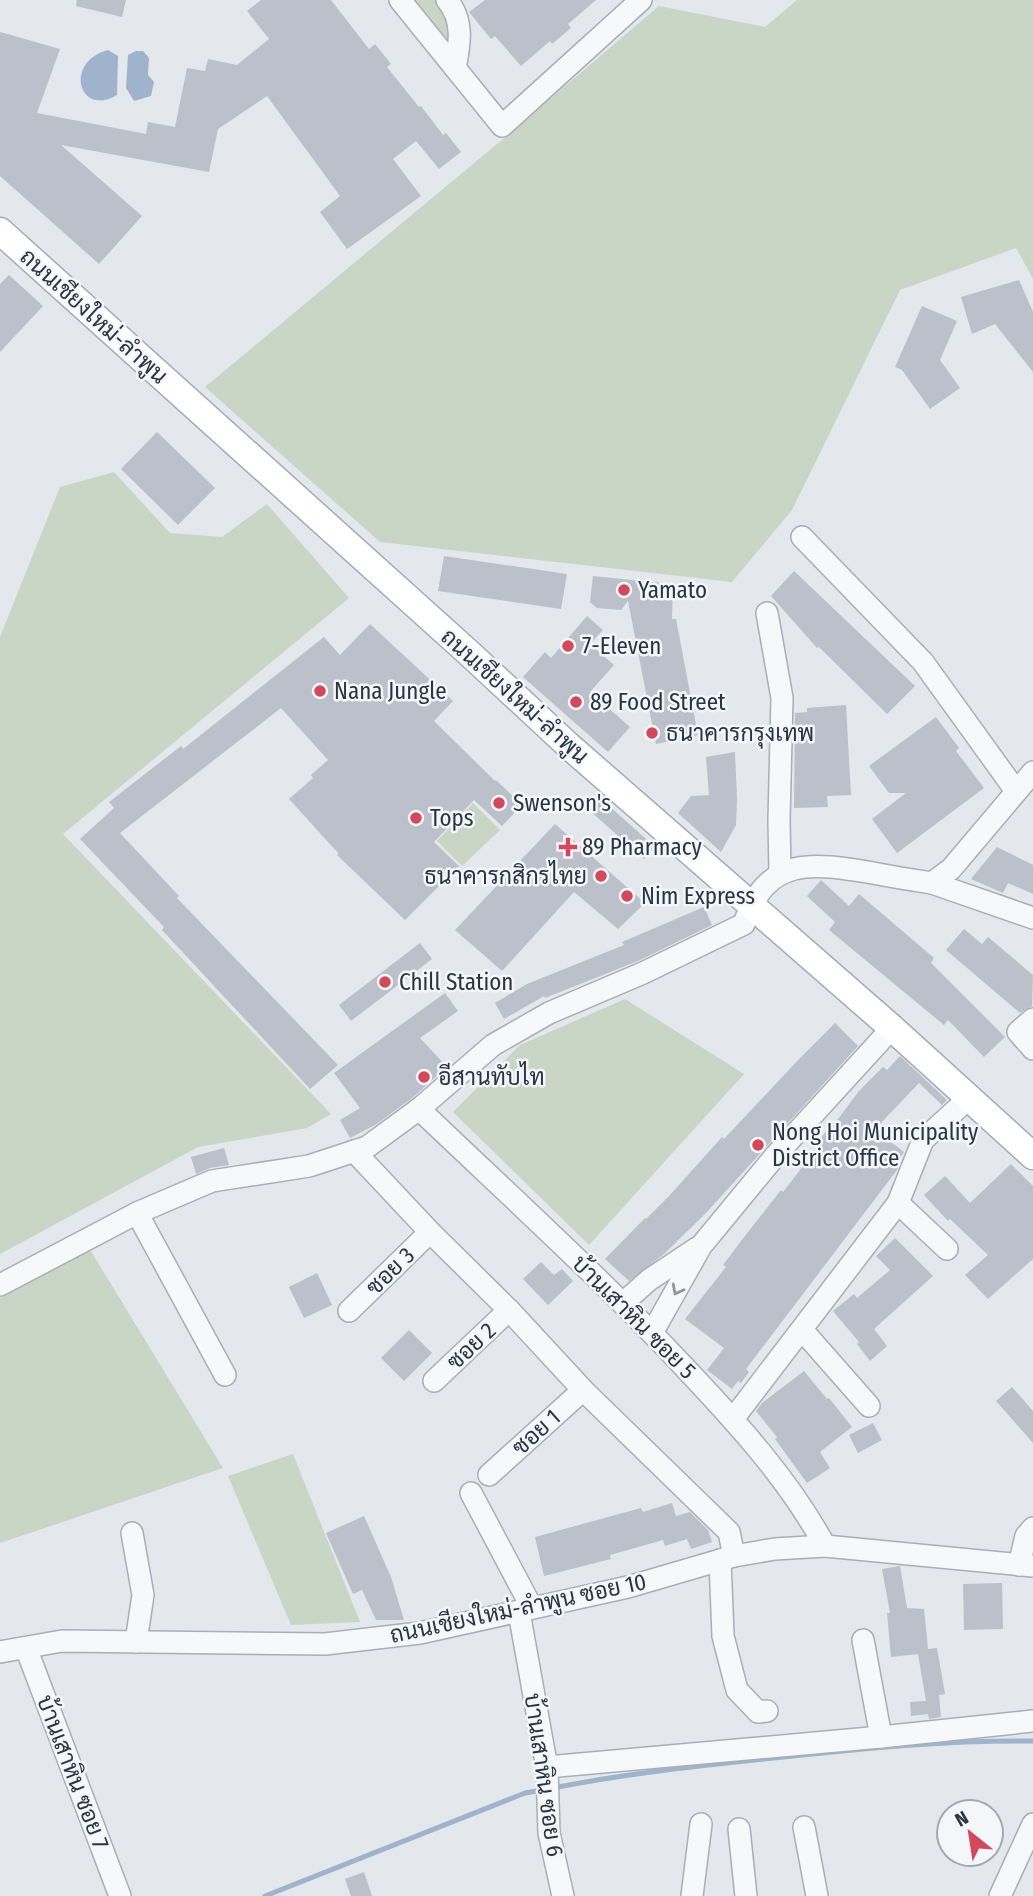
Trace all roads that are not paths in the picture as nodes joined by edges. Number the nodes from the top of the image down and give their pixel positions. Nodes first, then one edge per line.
1 (400, 0) edge
2 (641, 0) edge
3 (455, 3) edge
4 (455, 68) junction
5 (0, 231) edge
6 (802, 537) dead end
7 (766, 613) dead end
8 (1033, 772) edge
9 (1016, 791) junction
10 (780, 874) junction
11 (932, 883) junction
12 (751, 905) junction
13 (1033, 918) edge
14 (1033, 1019) edge
15 (892, 1028) junction
16 (1033, 1049) edge
17 (969, 1098) junction
18 (419, 1109) junction
19 (354, 1152) junction
20 (1033, 1156) edge
21 (898, 1203) junction
22 (137, 1213) junction
23 (430, 1232) junction
24 (701, 1246) junction
25 (947, 1250) dead end
26 (0, 1285) edge
27 (623, 1303) junction
28 (509, 1310) junction
29 (349, 1311) dead end
30 (803, 1331) junction
31 (652, 1333) junction
32 (225, 1374) dead end
33 (434, 1381) dead end
34 (583, 1390) junction
35 (869, 1406) dead end
36 (733, 1419) junction
37 (489, 1475) dead end
38 (471, 1493) dead end
39 (1033, 1528) edge
40 (132, 1533) dead end
41 (825, 1546) junction
42 (727, 1558) junction
43 (1026, 1566) edge
44 (525, 1610) junction
45 (863, 1640) dead end
46 (136, 1642) junction
47 (26, 1648) junction
48 (1, 1649) edge
49 (767, 1711) dead end
50 (1033, 1721) edge
51 (881, 1738) junction
52 (547, 1768) junction
53 (701, 1824) dead end
54 (1033, 1824) edge
55 (804, 1827) dead end
56 (739, 1829) dead end
57 (120, 1896) edge
58 (563, 1896) edge
59 (692, 1896) edge
60 (747, 1896) edge
61 (817, 1896) edge
62 (1000, 1896) edge

1 - 4 street
2 - 4 street
3 - 4 street
5 - 12 main road, ถนนเชียงใหม่-ลำพูน
6 - 9 street
7 - 10 street
8 - 9 street
9 - 11 street
10 - 11 street
10 - 12 street
11 - 13 street
12 - 15 main road, ถนนเชียงใหม่-ลำพูน
12 - 18 street
14 - 16 street
15 - 17 main road, ถนนเชียงใหม่-ลำพูน
15 - 24 street
17 - 20 main road, ถนนเชียงใหม่-ลำพูน
17 - 21 street
18 - 19 street
18 - 27 street, บ้านเสาหิน ซอย 5
19 - 22 street
19 - 23 street
21 - 25 street
21 - 30 street
22 - 26 street
22 - 32 street
23 - 28 street
23 - 29 street, ซอย 3
24 - 27 street
24 -> 31 street
27 - 31 street, บ้านเสาหิน ซอย 5
28 - 33 street, ซอย 2
28 - 34 street
30 - 35 street
30 - 36 street
31 - 36 street, บ้านเสาหิน ซอย 5
34 - 37 street, ซอย 1
34 - 42 street
36 - 41 street, บ้านเสาหิน ซอย 5
38 - 44 street, บ้านเสาหิน ซอย 6
39 - 43 street
40 - 46 street
41 - 42 street, ถนนเชียงใหม่-ลำพูน ซอย 10
41 - 43 street, ถนนเชียงใหม่-ลำพูน ซอย 10
42 - 44 street, ถนนเชียงใหม่-ลำพูน ซอย 10
42 - 49 street
44 - 46 street, ถนนเชียงใหม่-ลำพูน ซอย 10
44 - 52 street, บ้านเสาหิน ซอย 6
45 - 51 street
46 - 47 street, ถนนเชียงใหม่-ลำพูน ซอย 10
47 - 48 street, ถนนเชียงใหม่-ลำพูน ซอย 10
47 - 57 street, บ้านเสาหิน ซอย 7
50 - 51 street
51 - 52 street
52 - 58 street, บ้านเสาหิน ซอย 6
53 - 59 street
54 - 62 street
55 - 61 street
56 - 60 street

